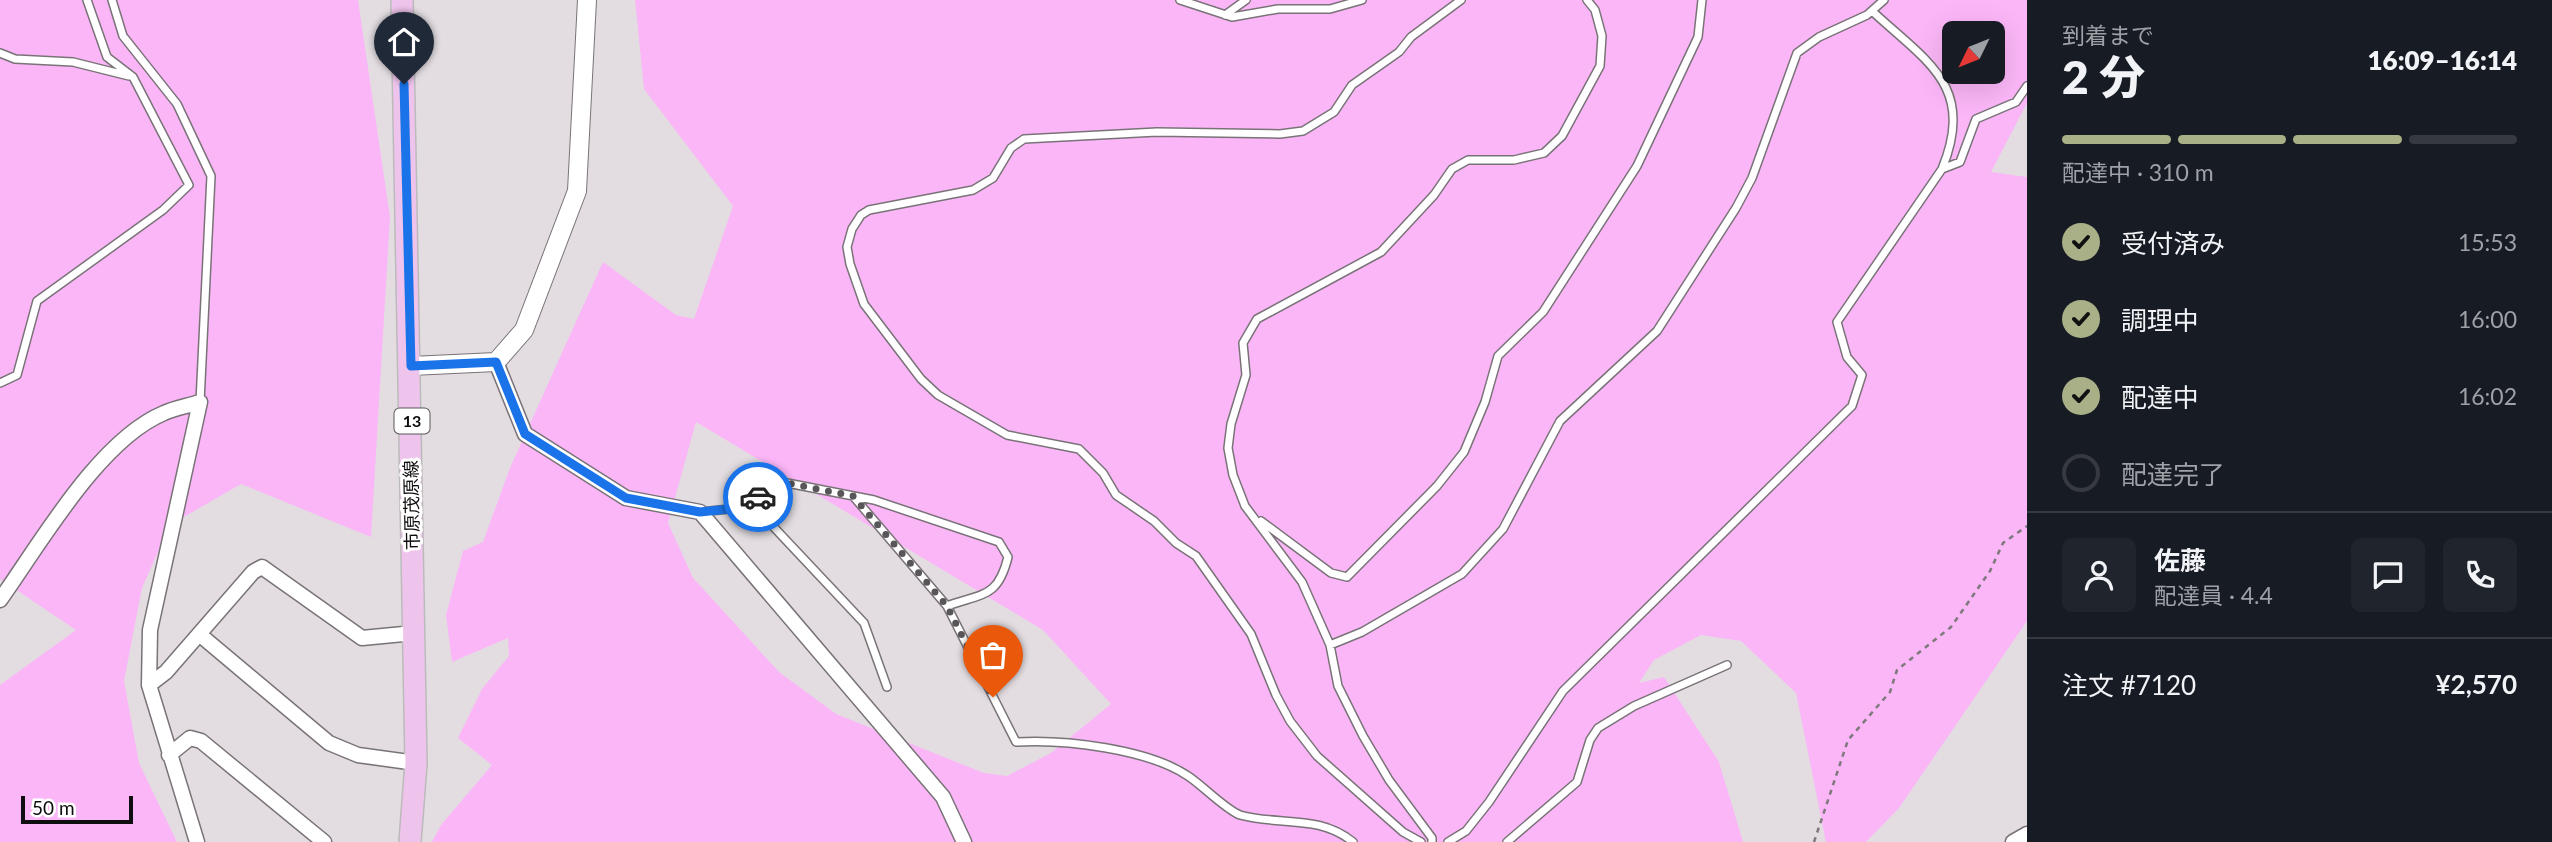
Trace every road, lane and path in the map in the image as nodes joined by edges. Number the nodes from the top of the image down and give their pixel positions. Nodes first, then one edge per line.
1 (87, 0) edge
2 (112, 0) edge
3 (402, 0) edge
4 (587, 0) edge
5 (1180, 0) edge
6 (1246, 0) edge
7 (1362, 0) edge
8 (1461, 0) edge
9 (1587, 0) edge
10 (1702, 0) edge
11 (1884, 0) edge
12 (1872, 11) junction
13 (1226, 15) junction
14 (0, 53) edge
15 (133, 77) junction
16 (2027, 86) edge
17 (1942, 169) junction
18 (496, 362) junction
19 (411, 366) junction
20 (0, 383) edge
21 (200, 402) junction
22 (853, 496) junction
23 (751, 503) junction
24 (700, 512) junction
25 (1255, 517) junction
26 (2027, 526) edge
27 (0, 600) edge
28 (947, 606) junction
29 (199, 634) junction
30 (414, 634) junction
31 (1330, 645) junction
32 (1727, 665) dead end
33 (149, 685) junction
34 (887, 687) dead end
35 (169, 755) junction
36 (416, 763) junction
37 (2027, 834) edge
38 (197, 842) edge
39 (324, 842) edge
40 (410, 842) edge
41 (964, 842) edge
42 (1353, 842) edge
43 (1421, 842) edge
44 (1432, 842) edge
45 (1448, 842) edge
46 (1507, 842) edge
47 (1814, 842) edge
48 (2013, 842) edge

1 - 15 lane
2 - 21 lane
3 - 19 main road, 市原茂原線 / 13
4 - 18 street
5 - 13 lane
6 - 13 lane
7 - 13 lane
8 - 43 lane
9 - 25 lane
10 - 25 lane
11 - 12 lane
12 - 17 lane
12 - 31 lane
14 - 15 lane
15 - 20 lane
16 - 17 lane
17 - 45 lane
18 - 19 street
18 - 24 street
19 - 30 main road, 市原茂原線 / 13
21 - 27 street
21 - 33 street
22 - 23 lane
22 - 28 lane
22 - 28 lane
23 - 24 lane
23 - 34 lane
24 - 41 street
25 - 31 lane
26 - 47 path
28 - 42 lane
29 - 30 street
29 - 33 street
29 - 36 street
30 - 36 main road, 市原茂原線 / 13
31 - 44 lane
32 - 46 lane
33 - 35 street
35 - 38 street
35 - 39 street
36 - 40 main road, 市原茂原線 / 13
37 - 48 street

